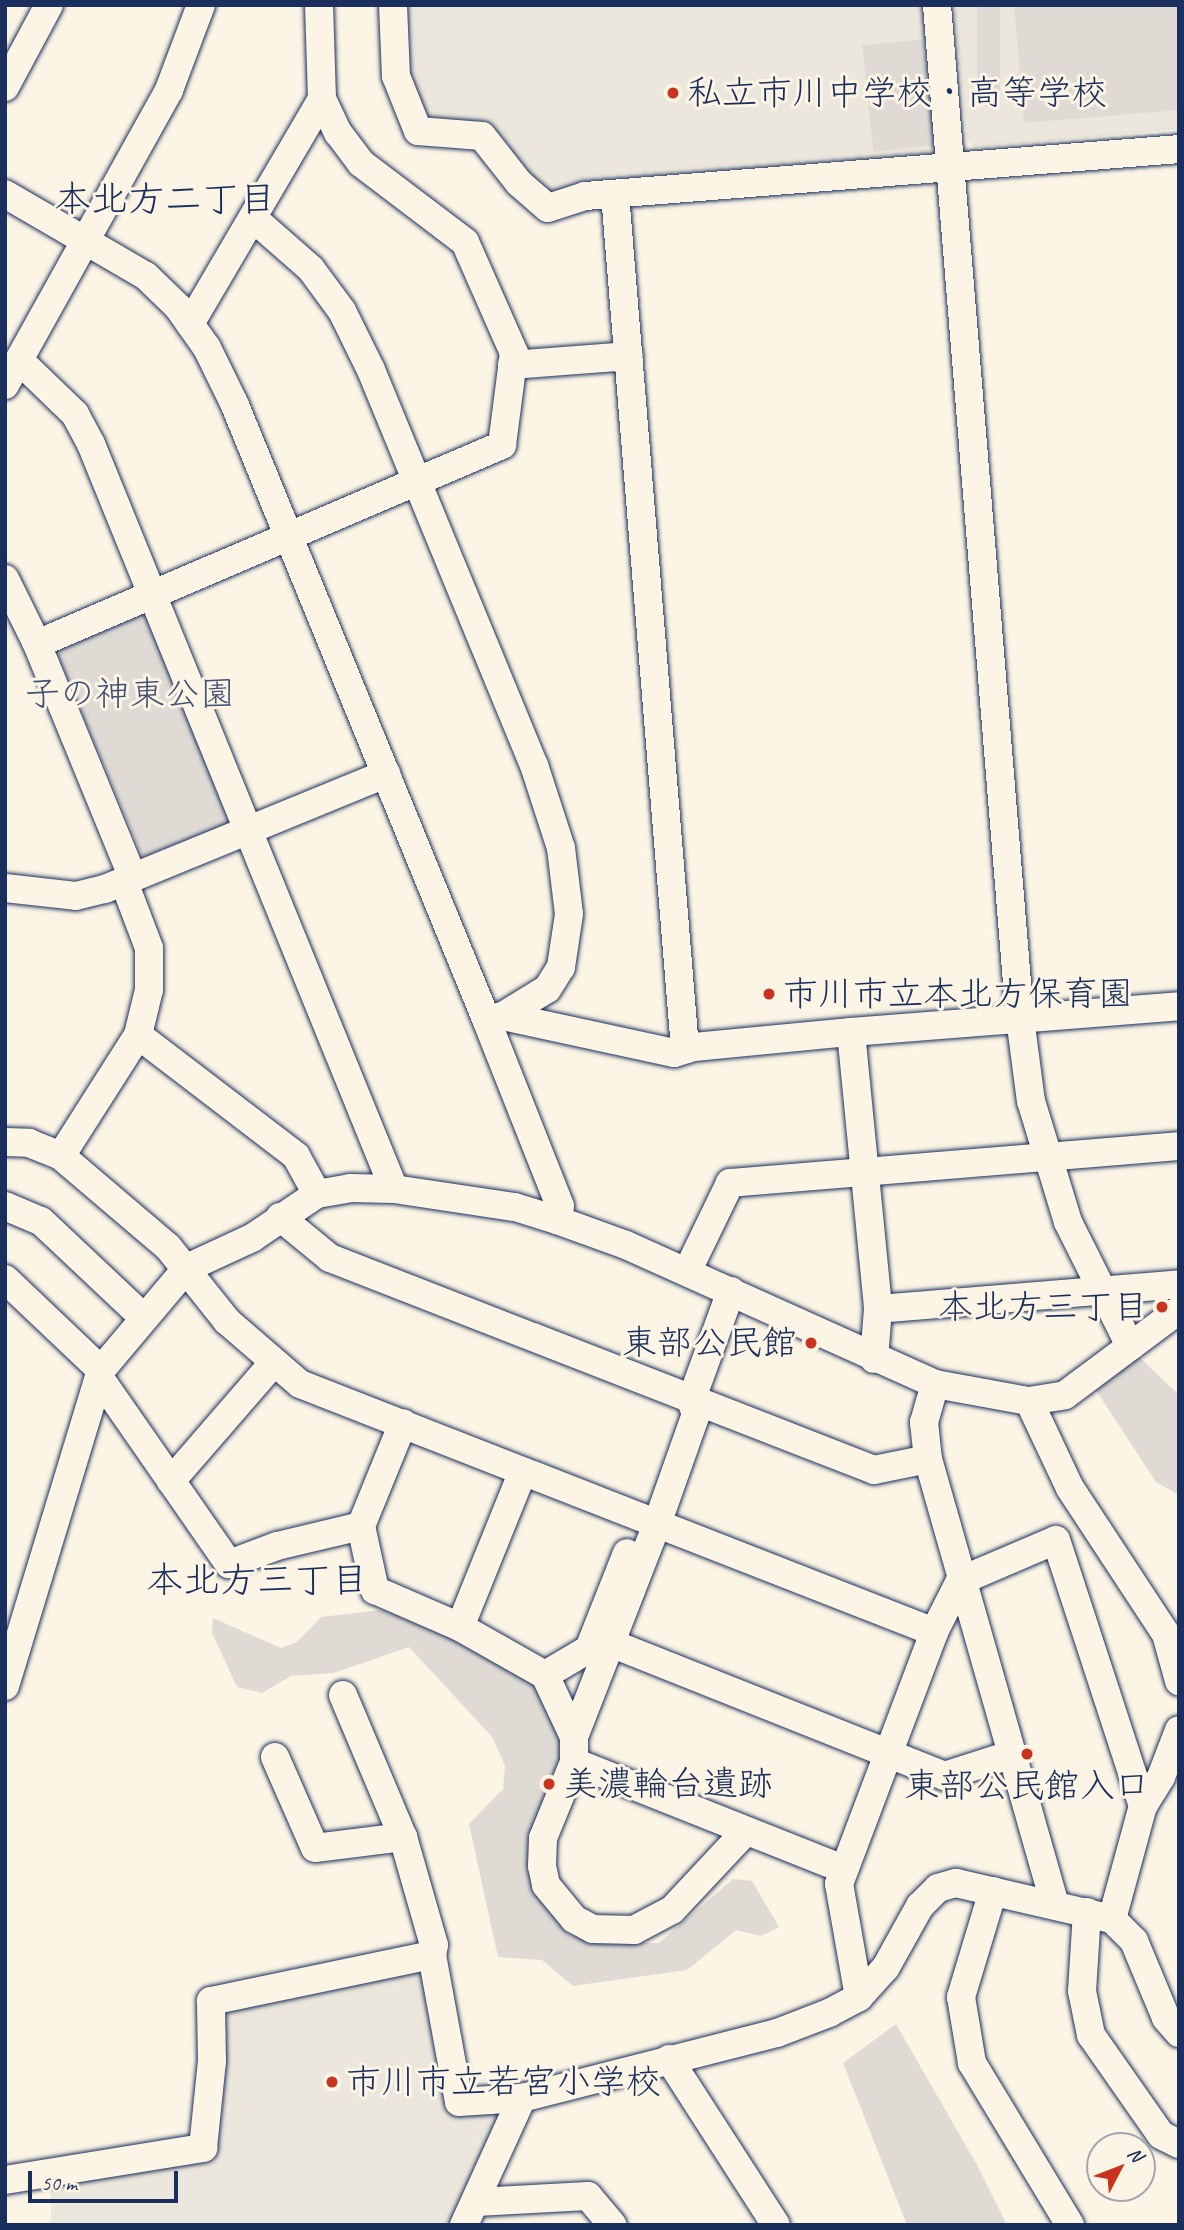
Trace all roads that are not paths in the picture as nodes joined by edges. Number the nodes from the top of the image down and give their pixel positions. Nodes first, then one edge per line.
1 (50, 5) edge
2 (201, 5) edge
3 (319, 5) edge
4 (393, 5) edge
5 (937, 5) edge
6 (5, 87) edge
7 (322, 99) junction
8 (1179, 149) edge
9 (953, 166) junction
10 (5, 194) edge
11 (615, 194) junction
12 (253, 218) junction
13 (86, 241) junction
14 (190, 324) junction
15 (629, 356) junction
16 (512, 365) junction
17 (12, 373) edge
18 (416, 483) junction
19 (289, 536) junction
20 (5, 579) edge
21 (153, 595) junction
22 (37, 644) junction
23 (386, 774) junction
24 (250, 830) junction
25 (129, 880) junction
26 (5, 888) edge
27 (1179, 1006) edge
28 (495, 1018) junction
29 (1020, 1018) junction
30 (851, 1031) junction
31 (138, 1035) junction
32 (685, 1049) junction
33 (1179, 1146) edge
34 (6, 1150) edge
35 (61, 1156) junction
36 (1045, 1156) junction
37 (866, 1171) junction
38 (394, 1189) junction
39 (317, 1194) junction
40 (5, 1206) edge
41 (280, 1217) junction
42 (558, 1220) junction
43 (187, 1268) junction
44 (687, 1272) junction
45 (5, 1279) edge
46 (1179, 1284) edge
47 (1099, 1290) junction
48 (731, 1291) junction
49 (878, 1309) junction
50 (1179, 1311) edge
51 (143, 1317) junction
52 (1130, 1346) junction
53 (874, 1359) junction
54 (274, 1362) junction
55 (100, 1373) junction
56 (935, 1384) junction
57 (691, 1401) junction
58 (1029, 1401) junction
59 (403, 1423) junction
60 (928, 1459) junction
61 (523, 1471) junction
62 (171, 1482) junction
63 (649, 1521) junction
64 (361, 1526) junction
65 (960, 1581) junction
66 (460, 1627) junction
67 (934, 1632) junction
68 (613, 1644) junction
69 (545, 1675) junction
70 (1179, 1681) edge
71 (5, 1686) edge
72 (343, 1695) dead end
73 (1179, 1730) edge
74 (574, 1750) junction
75 (887, 1753) junction
76 (1013, 1754) junction
77 (275, 1756) dead end
78 (1170, 1779) edge
79 (1143, 1805) junction
80 (746, 1831) junction
81 (403, 1837) junction
82 (843, 1869) junction
83 (993, 1891) junction
84 (1055, 1905) junction
85 (1100, 1916) junction
86 (432, 1955) junction
87 (859, 1997) junction
88 (1179, 2033) edge
89 (669, 2059) junction
90 (522, 2098) junction
91 (1179, 2144) edge
92 (5, 2180) edge
93 (470, 2213) edge
94 (612, 2225) edge
95 (776, 2225) edge
96 (1070, 2225) edge

1 - 6 street
2 - 13 street
3 - 7 street
4 - 11 street
5 - 9 street
7 - 12 street
7 - 16 street
8 - 9 street
9 - 11 street
9 - 29 street
10 - 13 street
11 - 15 street
12 - 14 street
12 - 18 street
13 - 14 street
13 - 17 street
14 - 19 street
15 - 16 street
15 - 32 street
16 - 18 street
17 - 21 street
18 - 19 street
18 - 28 street
19 - 21 street
19 - 23 street
20 - 22 street
21 - 22 street
21 - 24 street
22 - 25 street
23 - 24 street
23 - 28 street
24 - 25 street
24 - 38 street
25 - 26 street
25 - 31 street
27 - 29 street
28 - 32 street
28 - 42 street
29 - 30 street
29 - 36 street
30 - 32 street
30 - 37 street
31 - 35 street
31 - 39 street
33 - 36 street
34 - 35 street
35 - 43 street
36 - 37 street
36 - 47 street
37 - 44 street
37 - 49 street
38 - 39 street
38 - 42 street
39 - 41 street
40 - 51 street
41 - 43 street
41 - 57 street
42 - 44 street
43 - 51 street
43 - 54 street
44 - 48 street
45 - 55 street
46 - 47 street
47 - 49 street
47 - 52 street
48 - 53 street
48 - 57 street
49 - 53 street
50 - 52 street
51 - 55 street
52 - 58 street
53 - 56 street
54 - 59 street
54 - 62 street
55 - 62 street
55 - 71 street
56 - 58 street
56 - 60 street
57 - 60 street
57 - 63 street
58 - 70 street
59 - 61 street
59 - 64 street
60 - 65 street
61 - 63 street
61 - 66 street
62 - 64 street
63 - 67 street
63 - 68 street
63 - 69 street
64 - 66 street
65 - 67 street
65 - 76 street
65 - 79 street
66 - 69 street
67 - 75 street
68 - 74 street
68 - 75 street
69 - 74 street
72 - 81 street
73 - 78 street
74 - 80 street
74 - 80 street
75 - 76 street
75 - 82 street
76 - 84 street
77 - 81 street
78 - 79 street
79 - 85 street
80 - 82 street
81 - 86 street
82 - 87 street
83 - 84 street
83 - 87 street
83 - 96 street
84 - 85 street
85 - 88 street
85 - 91 street
86 - 90 street
86 - 92 street
87 - 89 street
89 - 90 street
89 - 95 street
90 - 93 street
93 - 94 street

